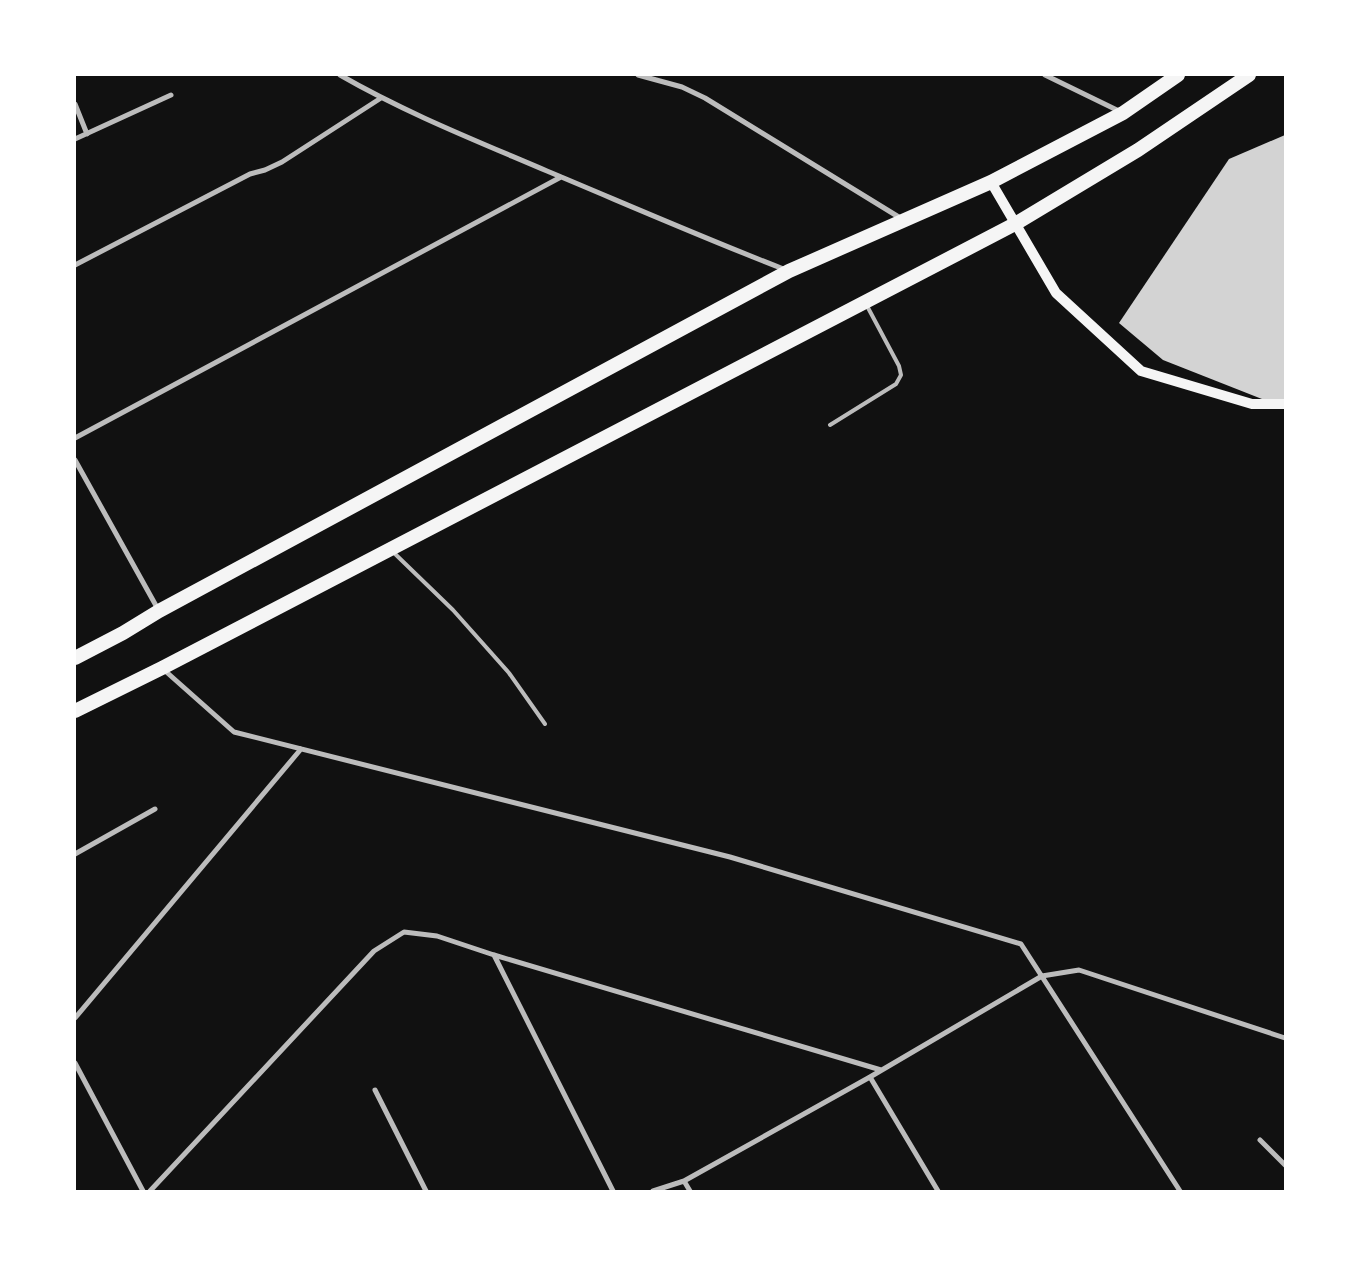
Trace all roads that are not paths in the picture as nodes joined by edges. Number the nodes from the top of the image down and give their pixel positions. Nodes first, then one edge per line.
1 (340, 75) edge
2 (638, 75) edge
3 (1045, 75) edge
4 (1178, 75) edge
5 (1249, 75) edge
6 (171, 95) dead end
7 (381, 98) junction
8 (75, 104) edge
9 (1123, 113) junction
10 (86, 134) junction
11 (75, 139) edge
12 (561, 177) junction
13 (991, 182) junction
14 (904, 220) junction
15 (1015, 224) junction
16 (75, 265) edge
17 (789, 271) junction
18 (865, 302) junction
19 (1285, 404) edge
20 (830, 425) dead end
21 (75, 438) edge
22 (75, 460) edge
23 (390, 549) junction
24 (160, 611) junction
25 (75, 658) edge
26 (162, 668) junction
27 (75, 711) edge
28 (545, 724) dead end
29 (302, 748) junction
30 (155, 809) dead end
31 (75, 854) edge
32 (494, 955) junction
33 (1042, 976) junction
34 (75, 1018) edge
35 (1285, 1038) edge
36 (75, 1063) edge
37 (881, 1070) junction
38 (870, 1077) junction
39 (375, 1090) dead end
40 (1260, 1140) dead end
41 (1285, 1165) edge
42 (684, 1181) junction
43 (143, 1191) edge
44 (150, 1191) edge
45 (426, 1191) edge
46 (613, 1191) edge
47 (653, 1191) edge
48 (690, 1191) edge
49 (938, 1191) edge
50 (1180, 1191) edge

1 - 7 street
2 - 14 street
3 - 9 street
4 - 9 highway
5 - 15 highway
6 - 10 street
7 - 12 street
7 - 16 street
8 - 10 street
9 - 13 highway
10 - 11 street
12 - 17 street
12 - 21 street
13 - 14 highway
13 - 15 main road
14 - 17 highway
15 - 18 highway
15 - 19 main road
17 - 24 highway
18 - 20 lane
18 - 23 highway
22 - 24 street
23 - 26 highway
23 - 28 lane
24 - 25 highway
26 - 27 highway
26 - 29 street
29 - 33 street
29 - 34 street
30 - 31 street
32 - 37 street
32 - 44 street
32 - 46 street
33 - 35 street
33 - 37 street
33 - 50 street
36 - 43 street
37 - 38 street
38 - 42 street
38 - 49 street
39 - 45 street
40 - 41 street
42 - 47 street
42 - 48 street

